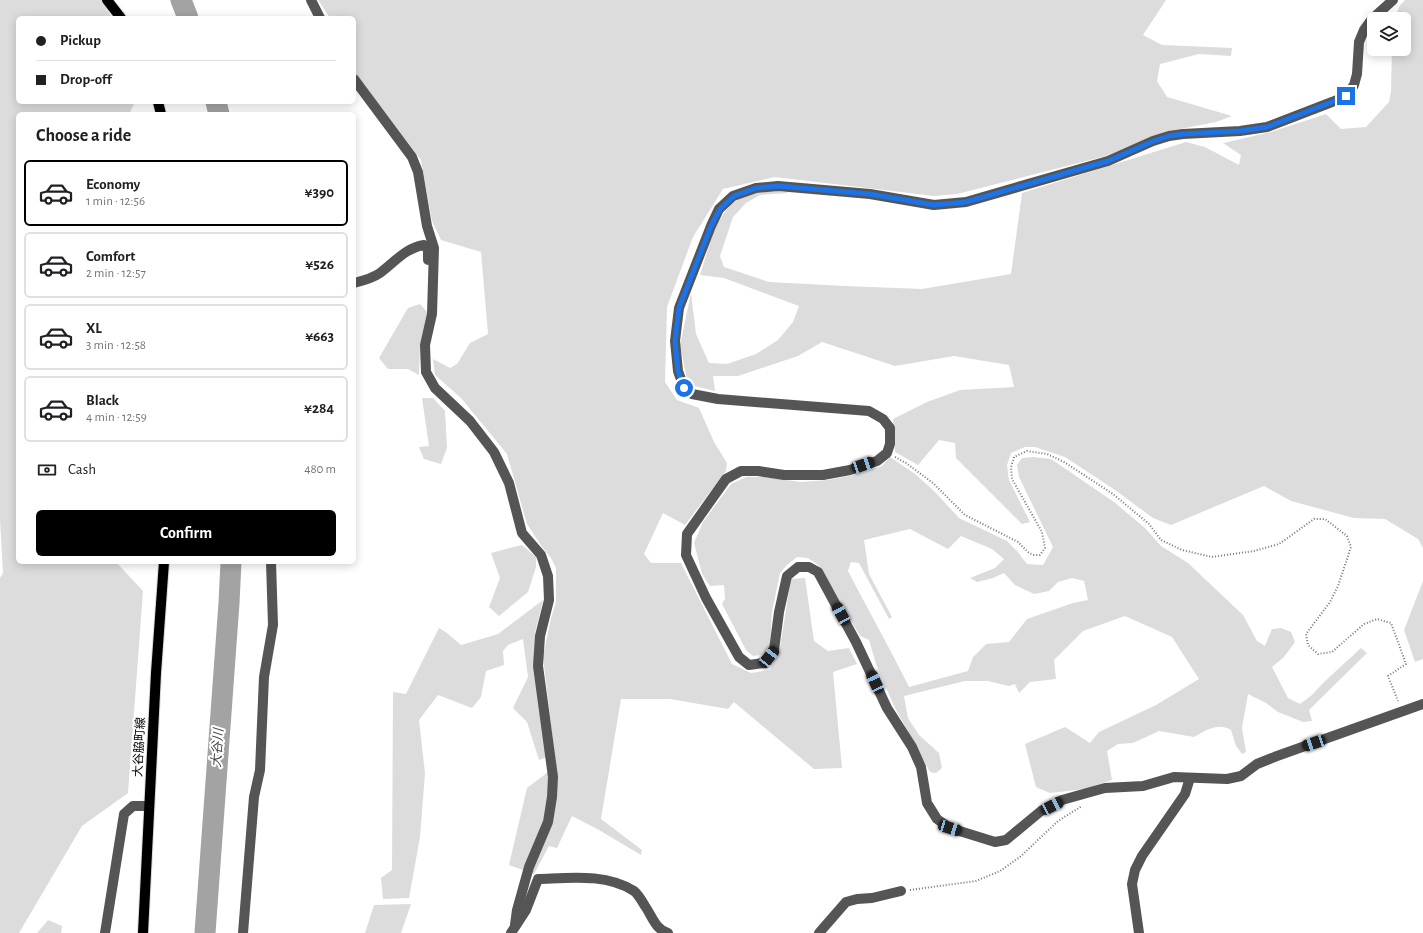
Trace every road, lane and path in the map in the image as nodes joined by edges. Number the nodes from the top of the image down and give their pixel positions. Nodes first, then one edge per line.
1 (107, 0) edge
2 (311, 0) edge
3 (1393, 0) edge
4 (119, 16) edge
5 (319, 16) edge
6 (356, 82) edge
7 (434, 276) junction
8 (356, 282) edge
9 (887, 453) junction
10 (164, 564) edge
11 (271, 564) edge
12 (1423, 704) edge
13 (1402, 712) junction
14 (1190, 778) junction
15 (1094, 790) junction
16 (149, 806) junction
17 (901, 891) joint
18 (513, 929) edge
19 (105, 933) edge
20 (143, 933) edge
21 (243, 933) edge
22 (668, 933) edge
23 (819, 933) edge
24 (1139, 933) edge

1 - 4 main road
2 - 5 street
3 - 9 street
6 - 7 street
7 - 8 street
7 - 18 street
9 - 13 path
9 - 15 street
10 - 16 main road, 大谷脇町線
11 - 21 street
12 - 13 street
13 - 14 street
14 - 15 street
14 - 24 street
15 - 17 path
16 - 19 street
16 - 20 main road, 大谷脇町線
17 - 23 street
18 - 22 street

